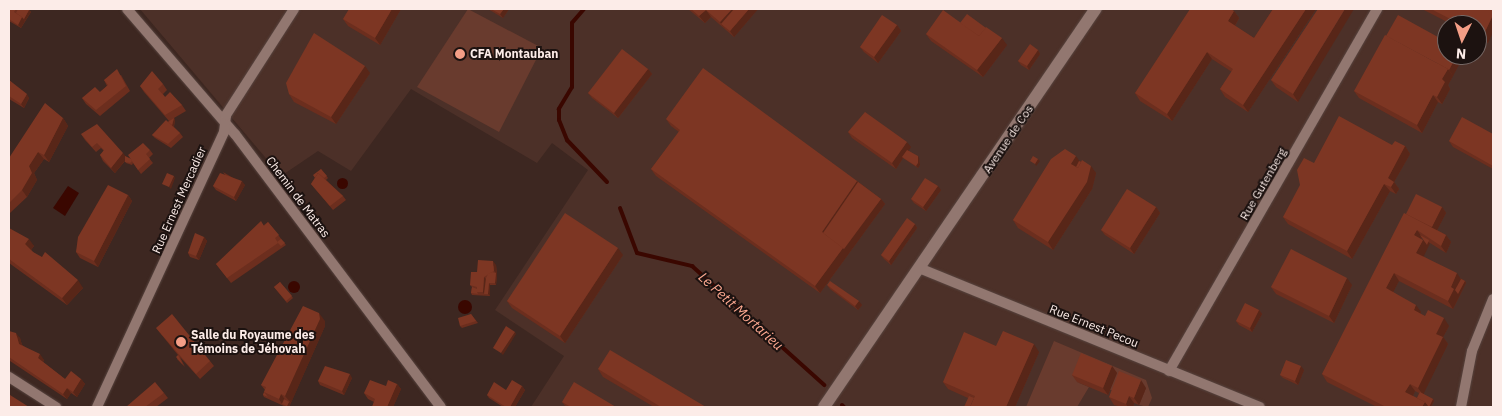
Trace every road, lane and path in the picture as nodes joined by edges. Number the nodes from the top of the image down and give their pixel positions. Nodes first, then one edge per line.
1 (126, 9) edge
2 (294, 9) edge
3 (1096, 9) edge
4 (1377, 9) edge
5 (225, 124) junction
6 (919, 268) junction
7 (1493, 299) edge
8 (1169, 371) junction
9 (9, 377) edge
10 (56, 407) edge
11 (97, 407) edge
12 (441, 407) edge
13 (824, 407) edge
14 (1260, 407) edge
15 (1461, 407) edge

1 - 5 street, Chemin de Matras
2 - 5 street, Rue Ernest Mercadier
3 - 6 street, Avenue de Cos
4 - 8 street, Rue Gutenberg
5 - 11 street, Rue Ernest Mercadier
5 - 12 street, Chemin de Matras
6 - 8 street, Rue Ernest Pecou
6 - 13 street, Avenue de Cos
7 - 15 street
8 - 14 street, Rue Ernest Pecou
9 - 10 street

